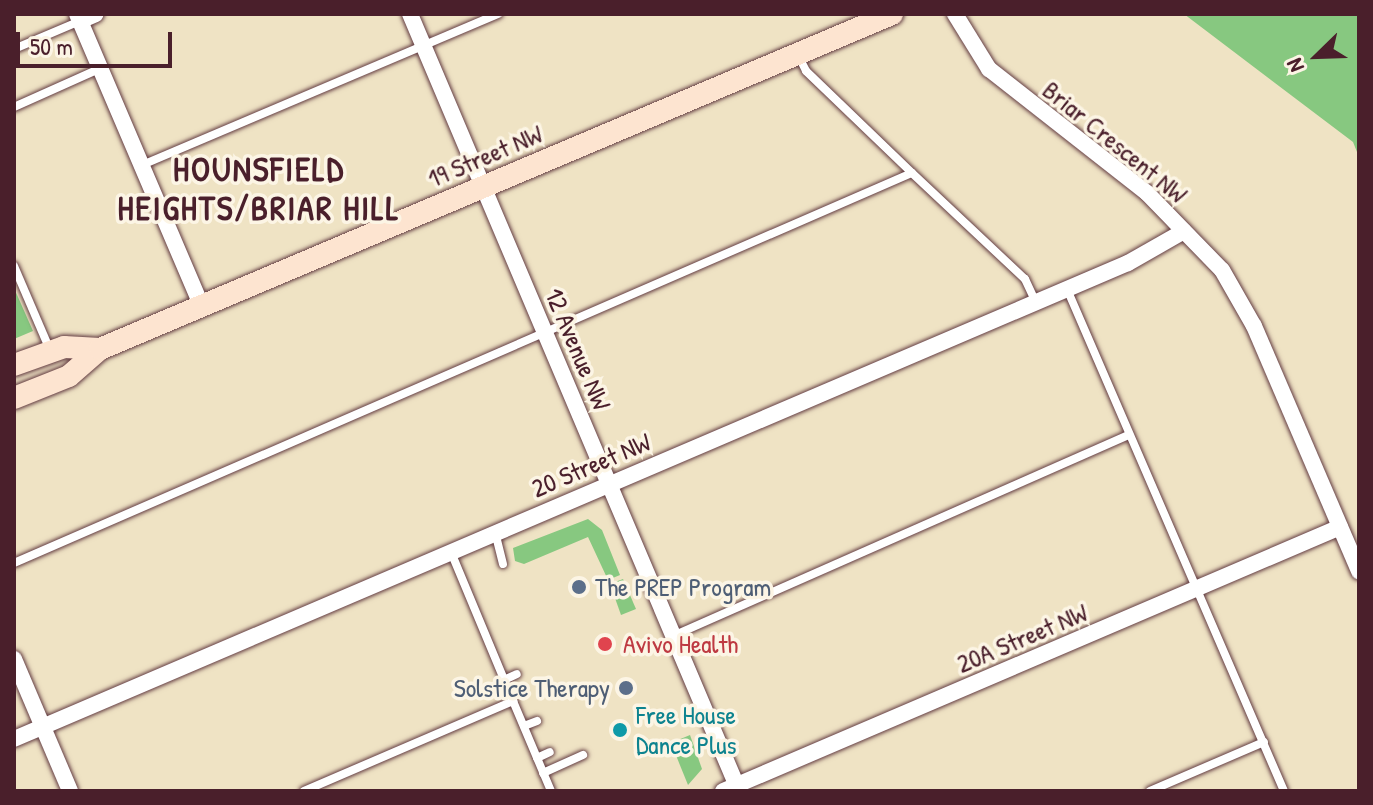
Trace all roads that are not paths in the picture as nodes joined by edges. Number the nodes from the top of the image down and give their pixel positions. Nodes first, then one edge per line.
1 (96, 14) edge
2 (410, 14) edge
3 (498, 14) edge
4 (892, 14) edge
5 (955, 14) edge
6 (78, 17) edge
7 (424, 46) junction
8 (14, 49) edge
9 (798, 54) junction
10 (99, 69) junction
11 (14, 107) edge
12 (141, 165) junction
13 (912, 173) junction
14 (483, 187) junction
15 (1184, 231) junction
16 (14, 266) edge
17 (1067, 289) junction
18 (1035, 300) junction
19 (202, 307) junction
20 (546, 335) junction
21 (100, 349) junction
22 (50, 351) junction
23 (14, 365) edge
24 (14, 398) edge
25 (1129, 435) junction
26 (608, 483) junction
27 (1340, 527) junction
28 (495, 531) junction
29 (450, 550) junction
30 (14, 563) edge
31 (503, 564) dead end
32 (1359, 571) edge
33 (1198, 589) junction
34 (675, 635) junction
35 (14, 659) edge
36 (517, 674) dead end
37 (504, 680) junction
38 (513, 701) junction
39 (537, 721) dead end
40 (524, 726) junction
41 (43, 727) junction
42 (14, 739) edge
43 (1264, 742) junction
44 (550, 752) dead end
45 (583, 755) dead end
46 (537, 758) junction
47 (543, 773) junction
48 (733, 789) edge
49 (70, 791) edge
50 (304, 791) edge
51 (551, 791) edge
52 (1150, 791) edge
53 (1284, 791) edge

1 - 6 street
2 - 7 street, 12 Avenue NW
3 - 7 lane
4 - 9 street, 19 Street NW
5 - 15 street, Briar Crescent NW
6 - 8 lane
6 - 10 street
7 - 12 lane
7 - 14 street, 12 Avenue NW
9 - 13 lane
9 - 14 street, 19 Street NW
10 - 11 lane
10 - 12 street
12 - 19 street
13 - 18 lane
13 - 20 lane
14 - 19 street, 19 Street NW
14 - 20 street, 12 Avenue NW
15 - 17 street, 20 Street NW
15 - 27 street, Briar Crescent NW
16 - 22 lane
17 - 18 street, 20 Street NW
17 - 25 lane
18 - 26 street, 20 Street NW
19 - 21 street, 19 Street NW
20 - 26 street, 12 Avenue NW
20 - 30 lane
21 - 22 street, 19 Street NW
21 - 24 street, 19 Street NW
22 - 23 street, 19 Street NW
25 - 33 lane
25 - 34 lane
26 - 28 street, 20 Street NW
26 - 34 street, 12 Avenue NW
27 - 32 street, Briar Crescent NW
27 - 33 street, 20A Street NW
28 - 29 street, 20 Street NW
28 - 31 lane
29 - 37 lane
29 - 41 street, 20 Street NW
33 - 43 lane
33 - 48 street, 20A Street NW
34 - 48 street, 12 Avenue NW
35 - 41 street
36 - 37 lane
37 - 38 lane
38 - 40 lane
38 - 50 lane
39 - 40 lane
40 - 46 lane
41 - 42 street, 20 Street NW
41 - 49 street
43 - 52 lane
43 - 53 lane
44 - 46 lane
45 - 47 lane
46 - 47 lane
47 - 51 lane

